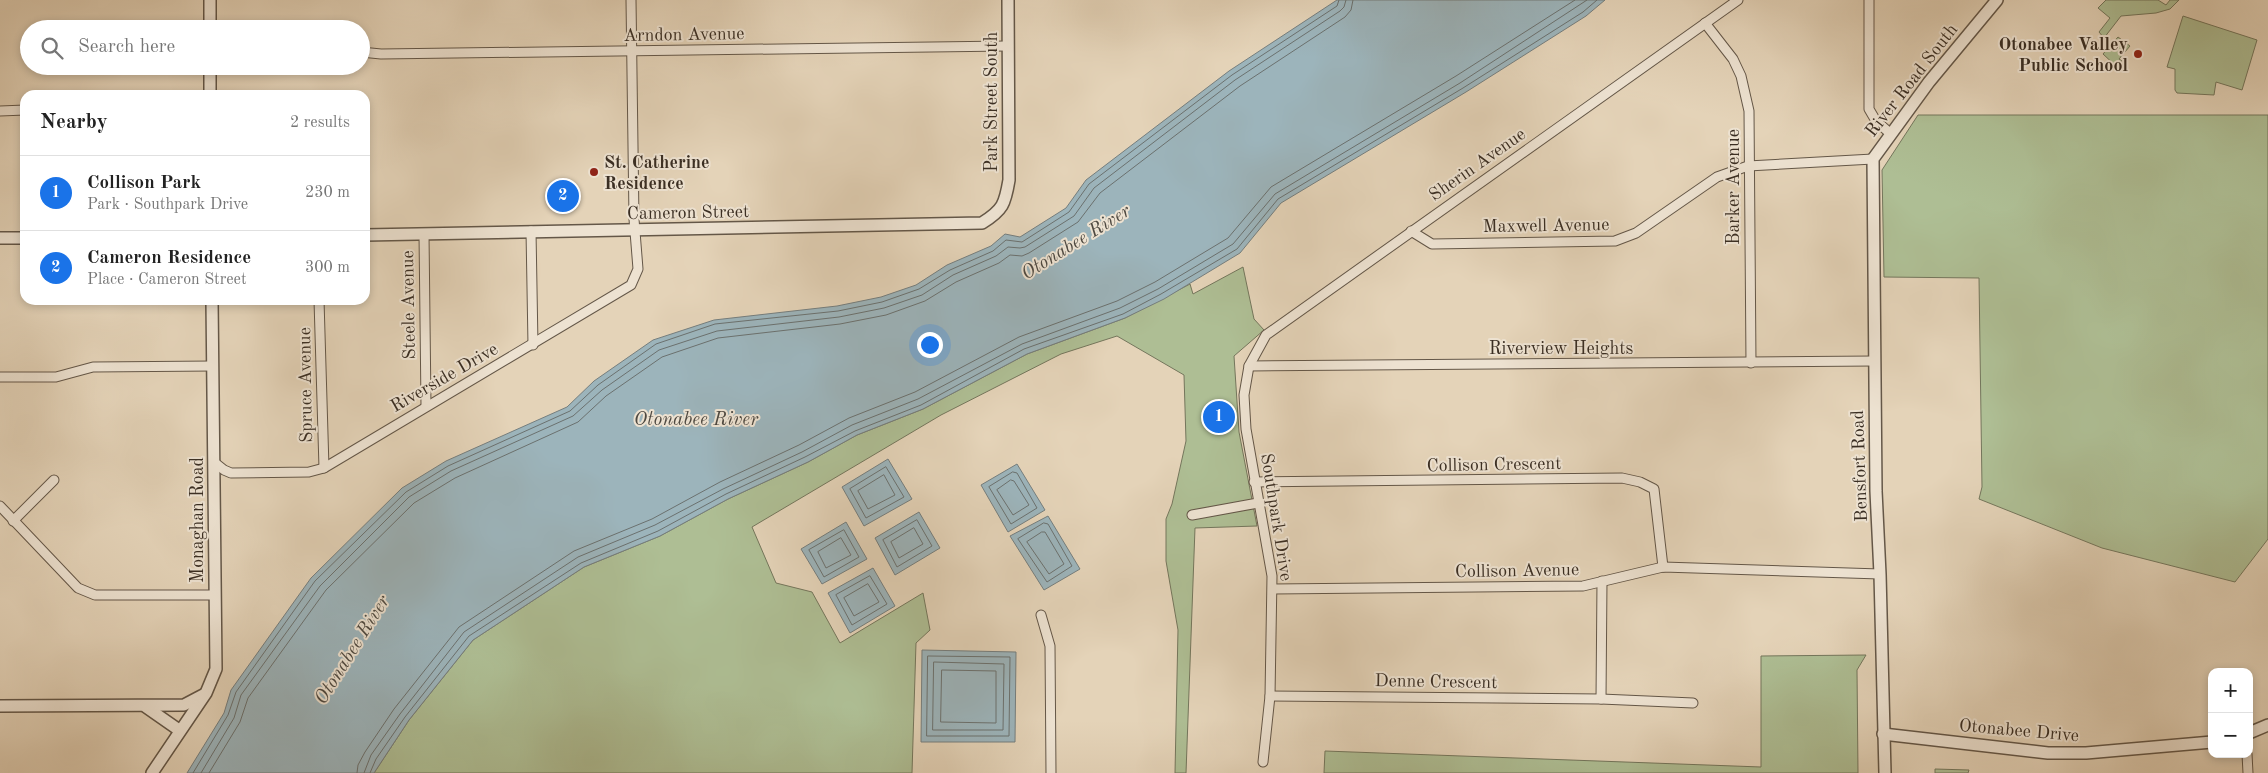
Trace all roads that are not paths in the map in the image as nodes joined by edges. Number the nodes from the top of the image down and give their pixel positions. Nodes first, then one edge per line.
1 (210, 0) edge
2 (631, 0) edge
3 (1008, 0) edge
4 (1738, 0) edge
5 (1869, 0) edge
6 (1997, 0) edge
7 (210, 20) edge
8 (1705, 23) junction
9 (1007, 46) junction
10 (632, 52) junction
11 (370, 53) edge
12 (210, 75) edge
13 (210, 90) edge
14 (0, 110) edge
15 (20, 110) edge
16 (1891, 134) junction
17 (1873, 159) junction
18 (1748, 166) junction
19 (1005, 204) joint
20 (531, 231) junction
21 (634, 231) junction
22 (1411, 231) junction
23 (424, 234) junction
24 (370, 236) edge
25 (0, 238) edge
26 (20, 238) edge
27 (212, 305) edge
28 (319, 305) edge
29 (533, 345) junction
30 (1874, 361) junction
31 (1751, 363) junction
32 (213, 366) junction
33 (1249, 366) junction
34 (0, 377) edge
35 (426, 406) junction
36 (214, 462) junction
37 (324, 468) junction
38 (54, 480) dead end
39 (1254, 482) junction
40 (1258, 503) junction
41 (0, 506) edge
42 (1192, 515) dead end
43 (13, 520) junction
44 (1662, 567) junction
45 (1880, 574) junction
46 (1602, 581) junction
47 (1273, 590) junction
48 (215, 595) junction
49 (1041, 615) dead end
50 (206, 693) junction
51 (1270, 696) junction
52 (1601, 699) junction
53 (1693, 703) dead end
54 (0, 706) edge
55 (144, 706) junction
56 (2268, 725) edge
57 (179, 730) junction
58 (2253, 731) edge
59 (1883, 734) junction
60 (2208, 742) edge
61 (2247, 758) edge
62 (1263, 762) dead end
63 (152, 773) edge
64 (1051, 773) edge
65 (1885, 773) edge
66 (2248, 773) edge

1 - 7 street
2 - 10 street, Riverside Drive
3 - 9 street, Park Street South
4 - 8 street, Sherin Avenue
5 - 16 street
6 - 16 street, River Road South
8 - 18 street, Barker Avenue
8 - 22 street, Sherin Avenue
9 - 10 street, Arndon Avenue
9 - 19 street, Park Street South
10 - 11 street, Arndon Avenue
10 - 21 street, Riverside Drive
12 - 13 street
14 - 15 street
16 - 17 street, River Road South
17 - 18 street, Maxwell Avenue
17 - 30 street, Bensfort Road
18 - 22 street, Maxwell Avenue
18 - 31 street, Barker Avenue
19 - 21 street, Cameron Street
20 - 21 street, Cameron Street
20 - 23 street, Cameron Street
20 - 29 street
21 - 29 street, Riverside Drive
22 - 33 street, Sherin Avenue
23 - 24 street, Cameron Street
23 - 35 street, Steele Avenue
25 - 26 street
27 - 32 street, Monaghan Road
28 - 37 street, Spruce Avenue
29 - 35 street, Riverside Drive
30 - 31 street, Riverview Heights
30 - 45 street, Bensfort Road
31 - 33 street, Riverview Heights
32 - 34 street
32 - 36 street, Monaghan Road
33 - 39 street, Southpark Drive
35 - 37 street, Riverside Drive
36 - 37 street, Riverside Drive
36 - 48 street, Monaghan Road
38 - 43 street
39 - 40 street, Southpark Drive
39 - 44 street, Collison Crescent
40 - 42 street
40 - 47 street, Southpark Drive
41 - 43 street
43 - 48 street
44 - 45 street, Collison Avenue
44 - 46 street, Collison Avenue
45 - 59 street, Bensfort Road
46 - 47 street, Collison Avenue
46 - 52 street
47 - 51 street, Southpark Drive
48 - 50 street, Monaghan Road
49 - 64 street
50 - 55 street
50 - 57 street, Monaghan Road
51 - 52 street, Denne Crescent
51 - 62 street, Southpark Drive
52 - 53 street, Denne Crescent
54 - 55 street
55 - 57 street
56 - 58 street
57 - 63 street, Monaghan Road
59 - 60 street, Otonabee Drive
59 - 65 street, Bensfort Road
61 - 66 street

